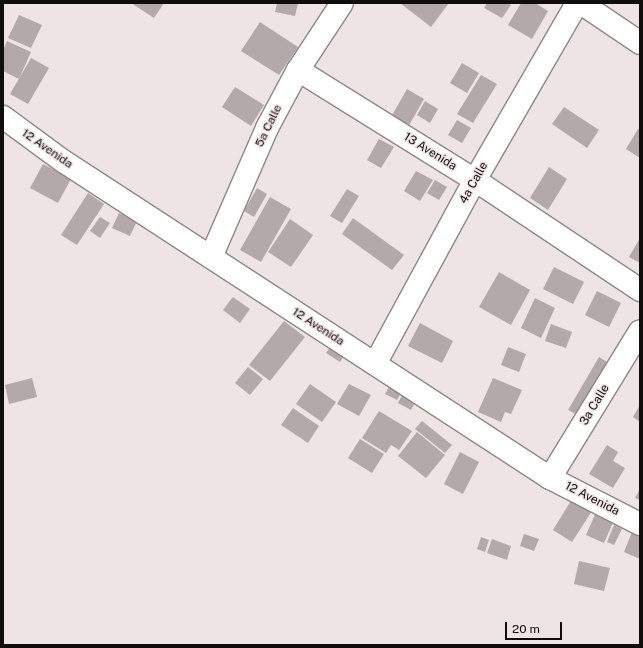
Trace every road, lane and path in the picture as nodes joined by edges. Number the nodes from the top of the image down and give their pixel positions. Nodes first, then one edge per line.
1 (342, 3) edge
2 (577, 3) edge
3 (582, 3) edge
4 (640, 42) edge
5 (298, 70) junction
6 (3, 117) edge
7 (475, 180) junction
8 (211, 257) junction
9 (640, 290) edge
10 (640, 331) edge
11 (376, 364) junction
12 (550, 478) junction
13 (640, 524) edge

1 - 5 street, 5a Calle
2 - 7 street, 4a Calle
3 - 4 street
5 - 7 street, 13 Avenida
5 - 8 street, 5a Calle
6 - 8 street, 12 Avenida
7 - 9 street, 13 Avenida
7 - 11 street, 4a Calle
8 - 11 street, 12 Avenida
10 - 12 street, 3a Calle
11 - 12 street, 12 Avenida
12 - 13 street, 12 Avenida

